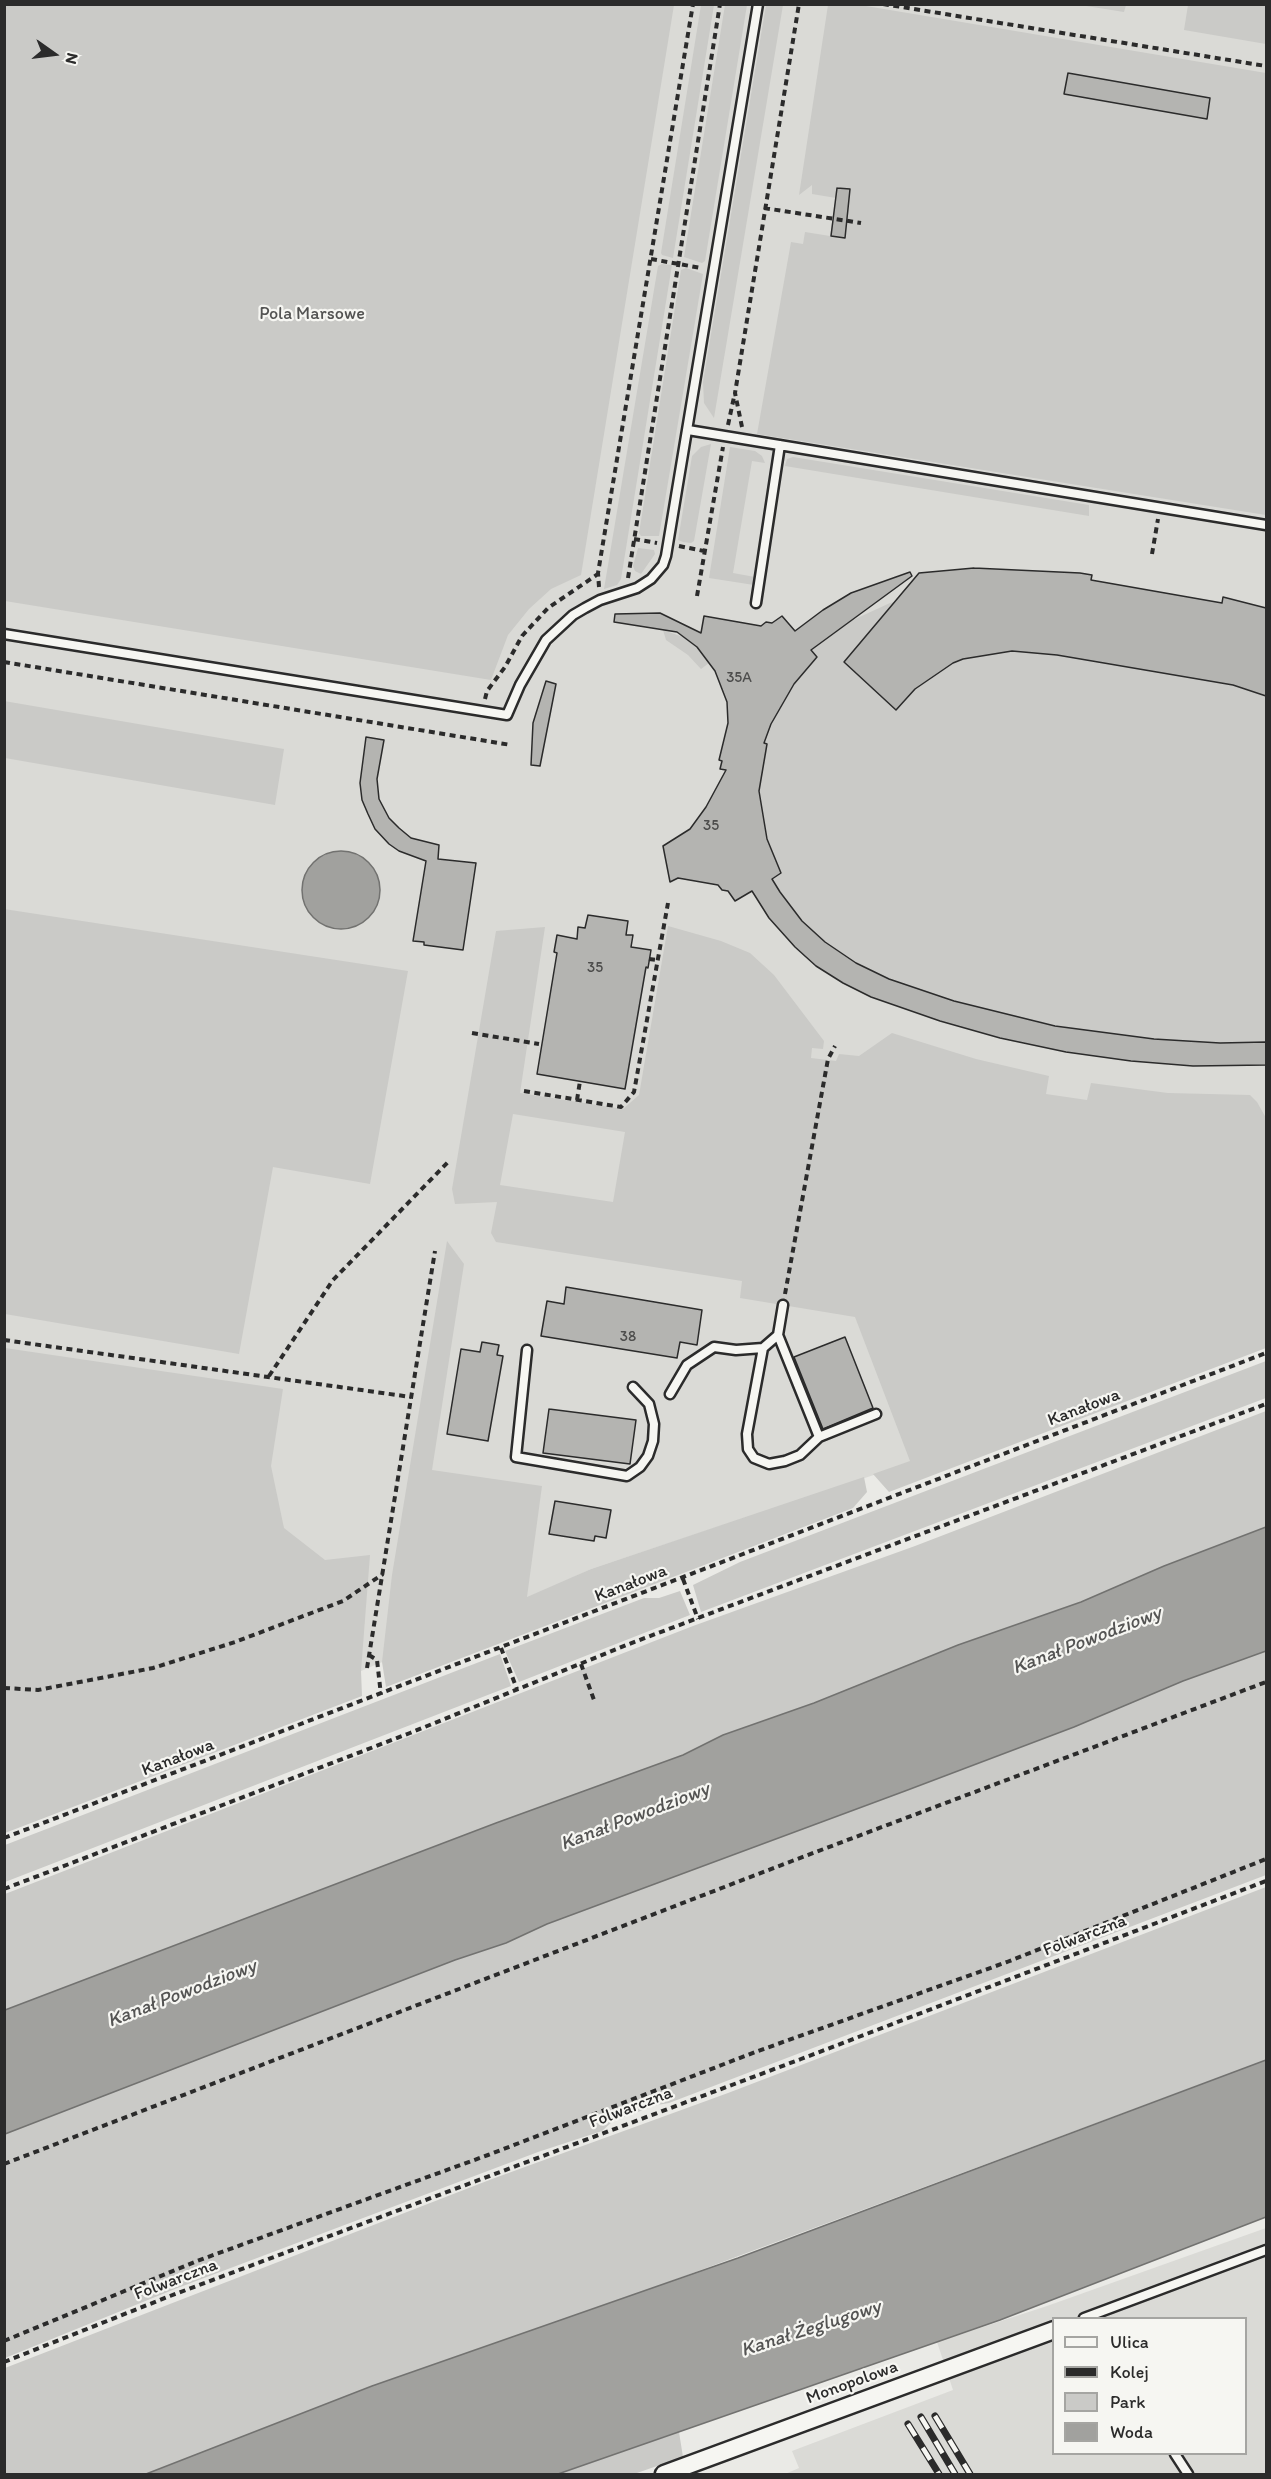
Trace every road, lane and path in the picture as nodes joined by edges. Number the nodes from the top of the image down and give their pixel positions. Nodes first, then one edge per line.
1 (693, 4) edge
2 (720, 4) edge
3 (758, 4) edge
4 (799, 4) edge
5 (883, 4) edge
6 (1266, 66) edge
7 (764, 208) junction
8 (861, 223) dead end
9 (651, 259) junction
10 (679, 263) junction
11 (714, 271) junction
12 (735, 393) junction
13 (688, 430) junction
14 (725, 436) junction
15 (744, 439) junction
16 (780, 445) junction
17 (1160, 507) junction
18 (1266, 525) edge
19 (1152, 554) dead end
20 (626, 593) junction
21 (697, 596) dead end
22 (600, 600) junction
23 (756, 603) dead end
24 (4, 634) edge
25 (4, 662) edge
26 (511, 745) dead end
27 (668, 903) dead end
28 (649, 959) dead end
29 (657, 960) junction
30 (472, 1033) dead end
31 (539, 1044) dead end
32 (835, 1046) dead end
33 (633, 1059) dead end
34 (640, 1061) junction
35 (580, 1081) dead end
36 (524, 1091) dead end
37 (577, 1100) junction
38 (450, 1160) dead end
39 (435, 1251) dead end
40 (783, 1305) joint
41 (778, 1335) junction
42 (4, 1340) edge
43 (763, 1348) junction
44 (527, 1350) dead end
45 (1266, 1353) edge
46 (269, 1376) junction
47 (633, 1387) dead end
48 (670, 1394) dead end
49 (411, 1397) junction
50 (1266, 1404) edge
51 (876, 1414) dead end
52 (819, 1437) junction
53 (383, 1573) junction
54 (683, 1578) junction
55 (698, 1619) junction
56 (501, 1648) junction
57 (369, 1655) junction
58 (581, 1664) junction
59 (367, 1668) dead end
60 (1266, 1682) edge
61 (4, 1688) edge
62 (517, 1689) junction
63 (381, 1695) junction
64 (594, 1700) dead end
65 (4, 1838) edge
66 (1266, 1859) edge
67 (1266, 1881) edge
68 (4, 1888) edge
69 (4, 2164) edge
70 (1266, 2250) edge
71 (1089, 2317) edge
72 (1052, 2330) edge
73 (4, 2341) edge
74 (4, 2362) edge
75 (1176, 2455) edge
76 (664, 2475) edge
77 (1188, 2475) edge

1 - 9 path
2 - 10 path
3 - 11 lane
4 - 7 path
5 - 6 path
7 - 8 path
7 - 12 path
9 - 10 path
9 - 22 path
10 - 11 path
10 - 20 path
11 - 13 lane
12 - 14 path
12 - 15 path
13 - 14 lane
13 - 20 lane
14 - 15 lane
14 - 21 path
15 - 16 lane
16 - 17 lane
16 - 23 lane
17 - 18 lane
17 - 19 path
20 - 22 lane
22 - 24 lane
25 - 26 path
27 - 29 path
28 - 29 path
29 - 34 path
30 - 31 path
32 - 40 path
33 - 34 path
34 - 37 path
35 - 37 path
36 - 37 path
38 - 46 path
39 - 49 path
40 - 41 lane
41 - 43 lane
41 - 52 lane
42 - 46 path
43 - 48 lane
43 - 52 lane
44 - 47 lane
45 - 54 path, Kanałowa
46 - 49 path
49 - 53 path
50 - 55 path
51 - 52 lane
53 - 57 path
53 - 61 path
54 - 55 path
54 - 56 path, Kanałowa
55 - 58 path
56 - 62 path
56 - 63 path, Kanałowa
57 - 59 path
57 - 63 path
58 - 62 path
58 - 64 path
60 - 69 path
62 - 68 path
63 - 65 path, Kanałowa
66 - 73 path
67 - 74 path, Folwarczna
70 - 71 lane
72 - 76 street, Monopolowa
75 - 77 lane

